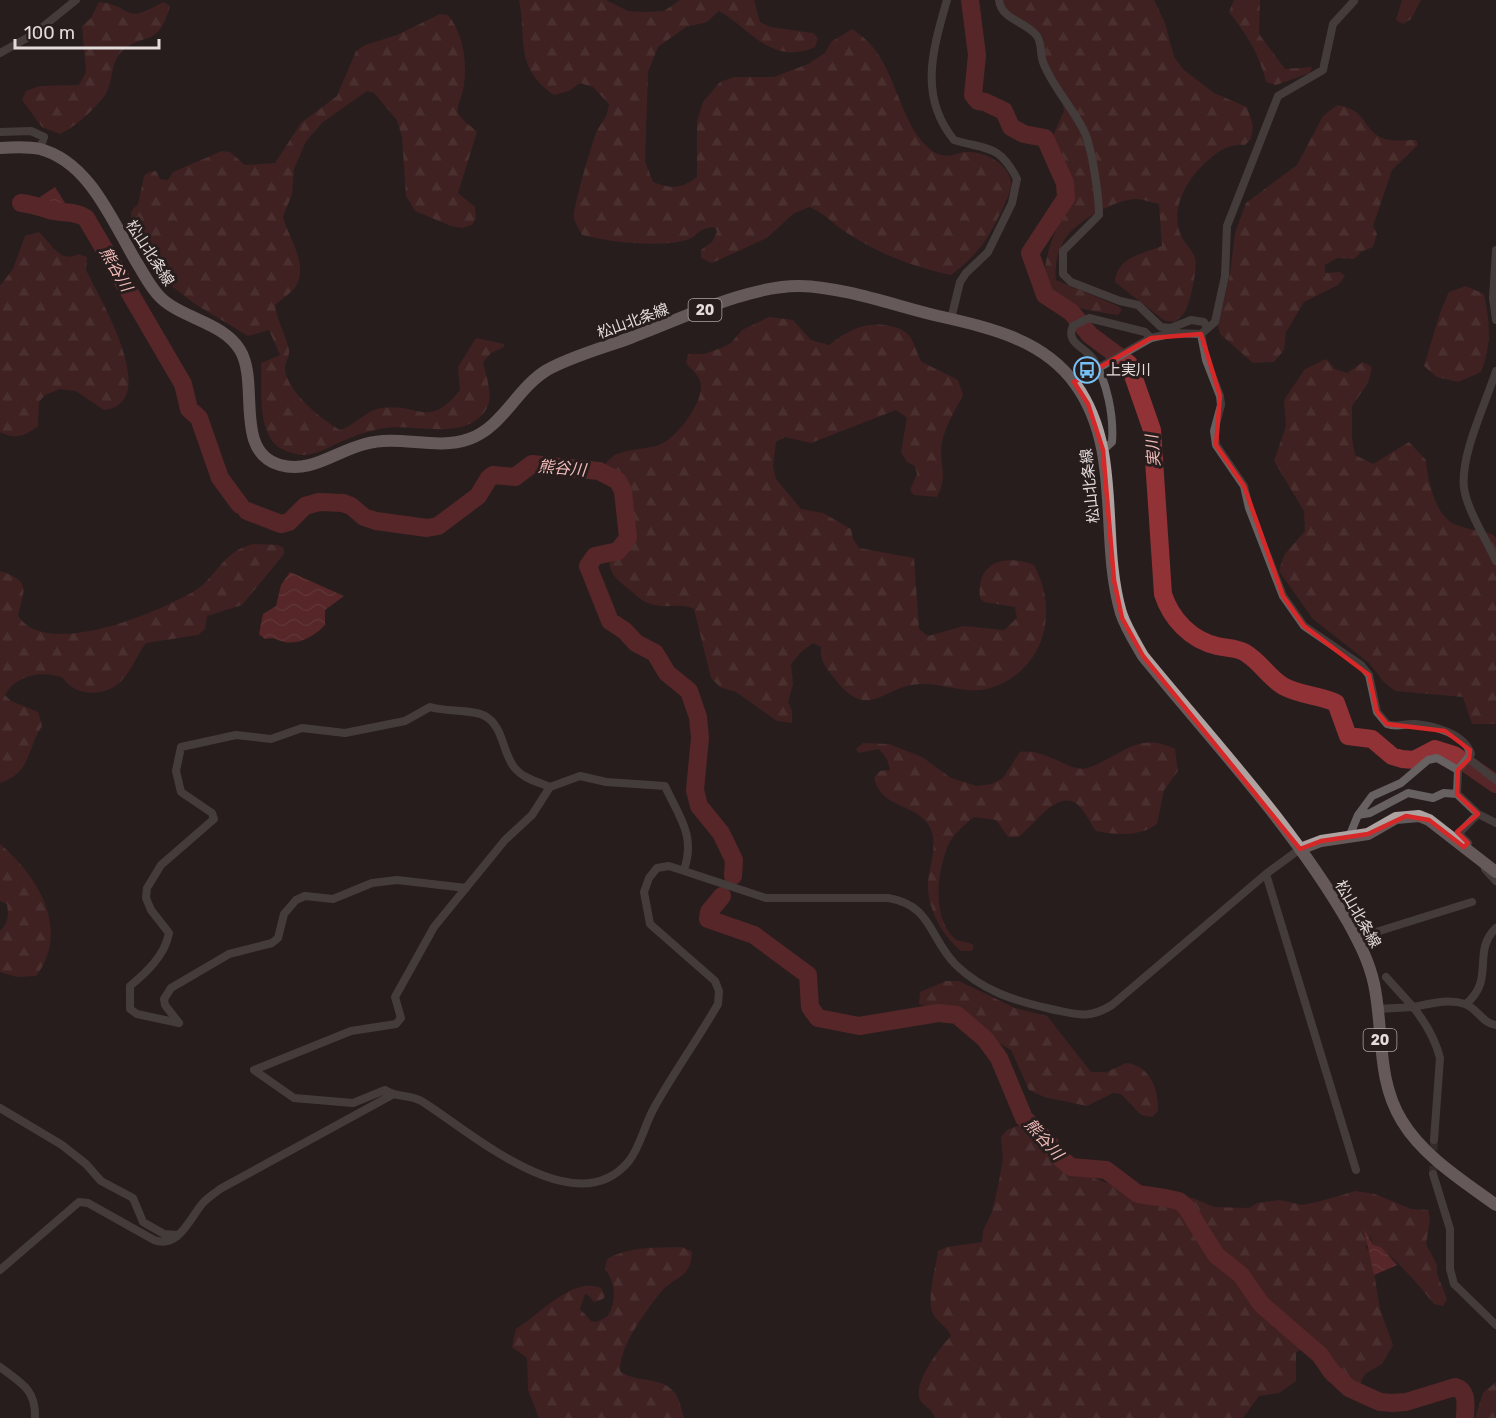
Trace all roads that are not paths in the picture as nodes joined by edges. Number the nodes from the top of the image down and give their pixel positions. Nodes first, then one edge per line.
1 (76, 0) edge
2 (947, 0) edge
3 (999, 0) edge
4 (1354, 1) edge
5 (0, 53) edge
6 (0, 132) edge
7 (0, 148) edge
8 (40, 149) junction
9 (1496, 250) edge
10 (951, 319) junction
11 (1496, 320) edge
12 (1204, 331) junction
13 (1148, 340) junction
14 (1496, 371) edge
15 (1074, 382) junction
16 (1103, 450) junction
17 (1496, 561) edge
18 (1468, 760) junction
19 (1459, 769) junction
20 (1496, 780) edge
21 (550, 788) junction
22 (1457, 794) junction
23 (1478, 814) junction
24 (1358, 815) junction
25 (1496, 823) edge
26 (1349, 837) junction
27 (1464, 847) junction
28 (1300, 849) junction
29 (1479, 859) junction
30 (684, 870) junction
31 (1496, 872) edge
32 (1266, 874) junction
33 (1496, 881) edge
34 (466, 888) junction
35 (1472, 903) dead end
36 (1496, 928) edge
37 (1356, 938) junction
38 (1386, 977) dead end
39 (1466, 1004) junction
40 (1413, 1007) junction
41 (1378, 1009) junction
42 (1496, 1025) edge
43 (392, 1095) junction
44 (0, 1108) edge
45 (1434, 1140) tunnel mouth
46 (1356, 1170) dead end
47 (1433, 1174) tunnel mouth
48 (1496, 1205) edge
49 (179, 1235) junction
50 (0, 1270) edge
51 (1496, 1325) edge
52 (0, 1368) edge
53 (35, 1418) edge

1 - 5 street
2 - 10 street
3 - 12 street
4 - 12 street
6 - 8 street
7 - 8 main road, 松山北条線 / 20
8 - 10 main road, 松山北条線 / 20
9 - 11 street
10 - 15 main road, 松山北条線 / 20
12 - 13 street
12 - 18 street
13 - 15 street
13 - 16 street
14 - 17 street
15 - 16 main road, 松山北条線 / 20
16 - 28 main road, 松山北条線 / 20
18 - 19 street
18 - 20 street
19 - 22 street
19 - 24 street
21 - 30 street
21 - 34 street
21 - 34 street
22 - 23 street
22 - 24 street
23 - 25 street
23 - 27 street
24 - 26 street
26 - 27 main road
26 - 28 main road
27 - 29 main road
28 - 32 street
28 - 37 main road, 松山北条線 / 20
29 - 31 main road
29 - 33 street
30 - 32 street
30 - 43 street
32 - 46 street
34 - 43 street
35 - 37 street
36 - 39 street
37 - 41 main road, 松山北条線 / 20
38 - 40 street
39 - 40 street
39 - 42 street
40 - 41 street
40 - 45 street
41 - 48 main road, 松山北条線 / 20
43 - 49 street
44 - 49 street
47 - 51 street
49 - 50 street
52 - 53 street

